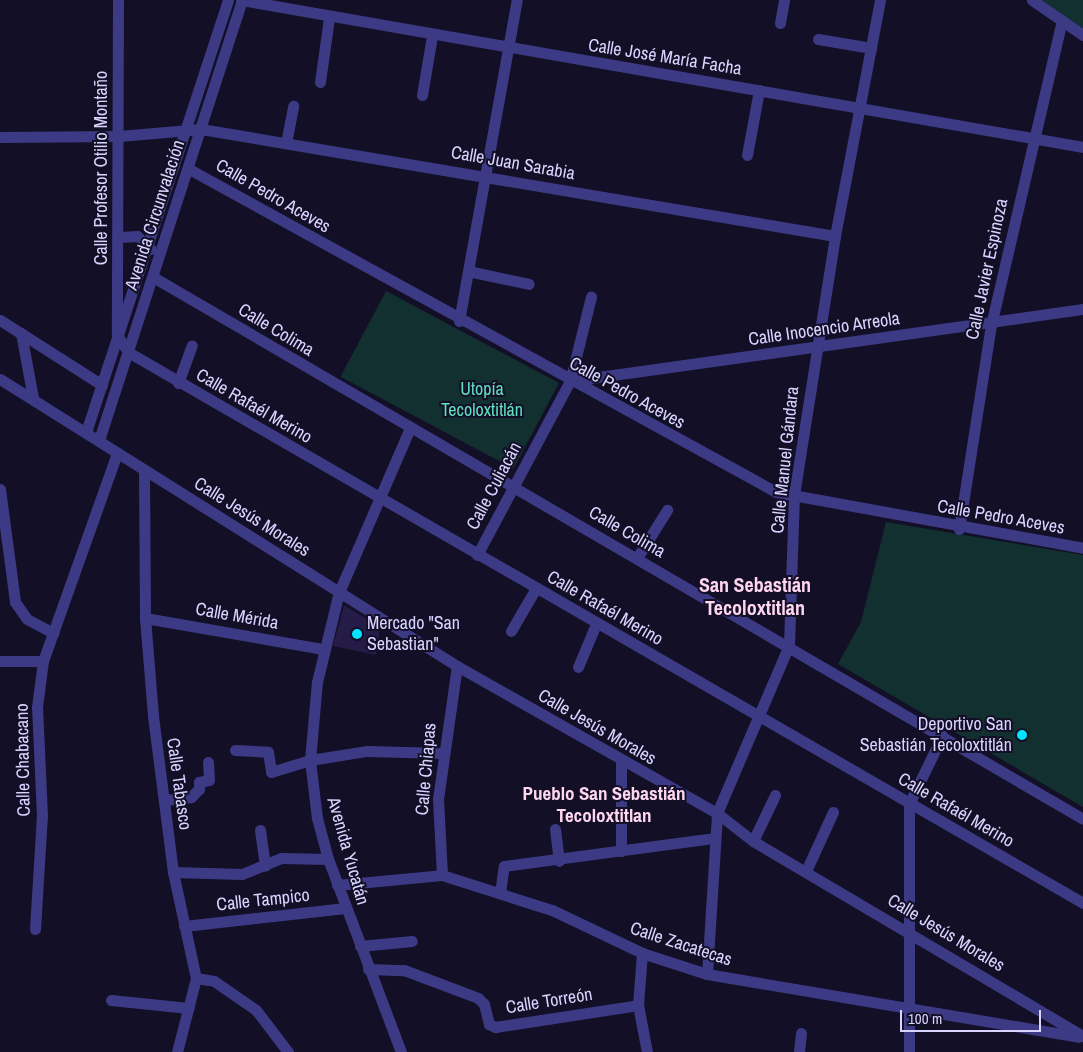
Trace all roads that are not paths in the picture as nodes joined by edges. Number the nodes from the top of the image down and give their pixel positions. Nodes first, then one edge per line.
1 (118, 0) edge
2 (228, 0) edge
3 (242, 0) edge
4 (517, 0) edge
5 (784, 0) edge
6 (880, 0) edge
7 (1032, 0) edge
8 (329, 18) junction
9 (1062, 20) junction
10 (780, 23) dead end
11 (1083, 35) edge
12 (432, 36) junction
13 (818, 39) dead end
14 (871, 48) junction
15 (508, 49) junction
16 (320, 82) dead end
17 (759, 90) junction
18 (422, 95) dead end
19 (293, 106) dead end
20 (859, 109) junction
21 (201, 129) junction
22 (184, 132) junction
23 (119, 136) junction
24 (0, 137) edge
25 (1034, 139) junction
26 (286, 144) junction
27 (1083, 147) edge
28 (747, 155) dead end
29 (189, 169) junction
30 (485, 176) junction
31 (835, 236) junction
32 (120, 237) junction
33 (146, 246) junction
34 (159, 255) junction
35 (468, 270) junction
36 (153, 276) junction
37 (529, 284) dead end
38 (591, 297) dead end
39 (1083, 310) edge
40 (0, 320) edge
41 (459, 321) junction
42 (991, 325) junction
43 (21, 333) junction
44 (117, 335) junction
45 (192, 345) dead end
46 (816, 348) junction
47 (128, 352) junction
48 (0, 379) edge
49 (570, 381) junction
50 (178, 383) junction
51 (102, 385) junction
52 (33, 398) junction
53 (410, 428) junction
54 (86, 432) junction
55 (99, 440) junction
56 (117, 453) junction
57 (144, 471) junction
58 (512, 487) junction
59 (0, 489) edge
60 (794, 494) junction
61 (380, 498) junction
62 (1, 509) edge
63 (667, 510) dead end
64 (959, 529) junction
65 (1083, 548) edge
66 (477, 554) junction
67 (637, 558) junction
68 (536, 588) junction
69 (339, 592) junction
70 (145, 618) junction
71 (596, 624) junction
72 (512, 631) dead end
73 (53, 633) junction
74 (789, 645) junction
75 (323, 649) junction
76 (0, 661) edge
77 (43, 661) junction
78 (457, 666) junction
79 (578, 667) dead end
80 (758, 716) junction
81 (942, 736) junction
82 (235, 750) dead end
83 (442, 753) junction
84 (310, 760) junction
85 (208, 762) dead end
86 (621, 763) junction
87 (776, 794) dead end
88 (164, 800) junction
89 (909, 804) junction
90 (833, 812) dead end
91 (717, 813) junction
92 (1083, 820) edge
93 (555, 829) dead end
94 (260, 830) dead end
95 (715, 838) junction
96 (753, 841) junction
97 (621, 851) junction
98 (328, 859) junction
99 (559, 861) junction
100 (265, 866) junction
101 (806, 871) junction
102 (173, 872) junction
103 (442, 875) junction
104 (337, 885) junction
105 (500, 893) junction
106 (1083, 903) edge
107 (345, 908) junction
108 (184, 926) junction
109 (35, 929) dead end
110 (909, 929) junction
111 (412, 941) dead end
112 (360, 946) junction
113 (642, 953) junction
114 (368, 969) junction
115 (707, 974) junction
116 (196, 978) junction
117 (111, 1000) dead end
118 (638, 1005) junction
119 (188, 1008) junction
120 (909, 1012) junction
121 (801, 1033) dead end
122 (1083, 1037) edge
123 (177, 1052) edge
124 (288, 1052) edge
125 (401, 1052) edge
126 (646, 1052) edge
127 (799, 1052) edge
128 (909, 1052) edge

1 - 23 street, Calle Profesor Otilio Montaño
2 - 22 street, Avenida Circunvalación
3 - 8 street, Calle José María Facha
3 - 21 street, Avenida Circunvalación
4 - 15 street
5 - 10 street
6 - 14 street, Calle Manuel Gándara
7 - 9 street
8 - 12 street, Calle José María Facha
8 - 16 street
9 - 11 street
9 - 25 street, Calle Javier Espinoza
12 - 15 street, Calle José María Facha
12 - 18 street
13 - 14 street
14 - 20 street, Calle Manuel Gándara
15 - 17 street, Calle José María Facha
15 - 30 street
17 - 20 street, Calle José María Facha
17 - 28 street
19 - 26 street
20 - 25 street, Calle José María Facha
20 - 31 street, Calle Manuel Gándara
21 - 22 street, Calle Juan Sarabia
21 - 26 street, Calle Juan Sarabia
21 - 29 street, Avenida Circunvalación
22 - 23 street, Calle Juan Sarabia
22 - 33 street, Avenida Circunvalación
23 - 24 street, Calle Juan Sarabia
23 - 32 street, Calle Profesor Otilio Montaño
25 - 27 street, Calle José María Facha
25 - 42 street, Calle Javier Espinoza
26 - 30 street, Calle Juan Sarabia
29 - 34 street, Avenida Circunvalación
29 - 41 street, Calle Pedro Aceves
30 - 31 street, Calle Juan Sarabia
30 - 35 street
31 - 46 street, Calle Manuel Gándara
32 - 33 street
32 - 44 street, Calle Profesor Otilio Montaño
33 - 34 street
33 - 44 street, Avenida Circunvalación
34 - 36 street, Avenida Circunvalación
35 - 37 street
35 - 41 street
36 - 47 street, Avenida Circunvalación
36 - 53 street, Calle Colima
38 - 49 street, Calle Culiacán
39 - 42 street, Calle Inocencio Arreola
40 - 43 street
41 - 49 street, Calle Pedro Aceves
42 - 46 street, Calle Inocencio Arreola
42 - 64 street, Calle Javier Espinoza
43 - 51 street
43 - 52 street
44 - 47 street, Calle Rafaél Merino
44 - 51 street, Avenida Circunvalación
45 - 50 street
46 - 49 street, Calle Inocencio Arreola
46 - 60 street, Calle Manuel Gándara
47 - 50 street, Calle Rafaél Merino
47 - 55 street, Avenida Circunvalación
48 - 52 street, Calle Jesús Morales
49 - 58 street, Calle Culiacán
49 - 60 street, Calle Pedro Aceves
50 - 61 street, Calle Rafaél Merino
51 - 54 street, Avenida Circunvalación
52 - 54 street, Calle Jesús Morales
53 - 58 street, Calle Colima
53 - 61 street, Avenida Yucatán
54 - 55 street, Calle Jesús Morales
55 - 56 street, Calle Jesús Morales
56 - 57 street, Calle Jesús Morales
56 - 73 street, Calle Chabacano
57 - 69 street, Calle Jesús Morales
57 - 70 street, Calle Tabasco
58 - 66 street, Calle Culiacán
58 - 67 street, Calle Colima
59 - 62 street
60 - 64 street, Calle Pedro Aceves
60 - 74 street, Calle Manuel Gándara
61 - 66 street, Calle Rafaél Merino
61 - 69 street, Avenida Yucatán
62 - 73 street
63 - 67 street
64 - 65 street, Calle Pedro Aceves
66 - 68 street, Calle Rafaél Merino
67 - 74 street, Calle Colima
68 - 71 street, Calle Rafaél Merino
68 - 72 street
69 - 75 street, Avenida Yucatán
69 - 78 street, Calle Jesús Morales
70 - 75 street, Calle Mérida
70 - 88 street, Calle Tabasco
71 - 79 street
71 - 80 street, Calle Rafaél Merino
73 - 77 street, Calle Chabacano
74 - 80 street, Calle Manuel Gándara
74 - 81 street, Calle Colima
75 - 84 street, Avenida Yucatán
76 - 77 street
77 - 109 street, Calle Chabacano
78 - 83 street, Calle Chiapas
78 - 86 street, Calle Jesús Morales
80 - 89 street, Calle Rafaél Merino
80 - 91 street, Calle Manuel Gándara
81 - 89 street
81 - 92 street, Calle Colima
82 - 84 street
83 - 84 street
83 - 103 street, Calle Chiapas
84 - 98 street, Avenida Yucatán
85 - 88 street
86 - 91 street, Calle Jesús Morales
86 - 97 street
87 - 96 street
88 - 102 street, Calle Tabasco
89 - 106 street, Calle Rafaél Merino
89 - 110 street
90 - 101 street
91 - 95 street, Calle Manuel Gándara
91 - 96 street, Calle Jesús Morales
93 - 99 street
94 - 100 street
95 - 97 street
95 - 115 street, Calle Manuel Gándara
96 - 101 street, Calle Jesús Morales
97 - 99 street
98 - 100 street
98 - 104 street, Avenida Yucatán
99 - 105 street
100 - 102 street
101 - 110 street, Calle Jesús Morales
102 - 108 street, Calle Tabasco
103 - 104 street, Calle Zacatecas
103 - 105 street, Calle Zacatecas
104 - 107 street, Avenida Yucatán
105 - 113 street, Calle Zacatecas
107 - 108 street, Calle Tampico
107 - 112 street, Avenida Yucatán
108 - 116 street, Calle Tabasco
110 - 120 street
110 - 122 street, Calle Jesús Morales
111 - 112 street
112 - 114 street, Avenida Yucatán
113 - 115 street, Calle Zacatecas
113 - 118 street
114 - 118 street, Calle Torreón
114 - 125 street, Avenida Yucatán
115 - 120 street, Calle Zacatecas
116 - 119 street
116 - 124 street
117 - 119 street
118 - 126 street
119 - 123 street
120 - 122 street, Calle Zacatecas
120 - 128 street
121 - 127 street

